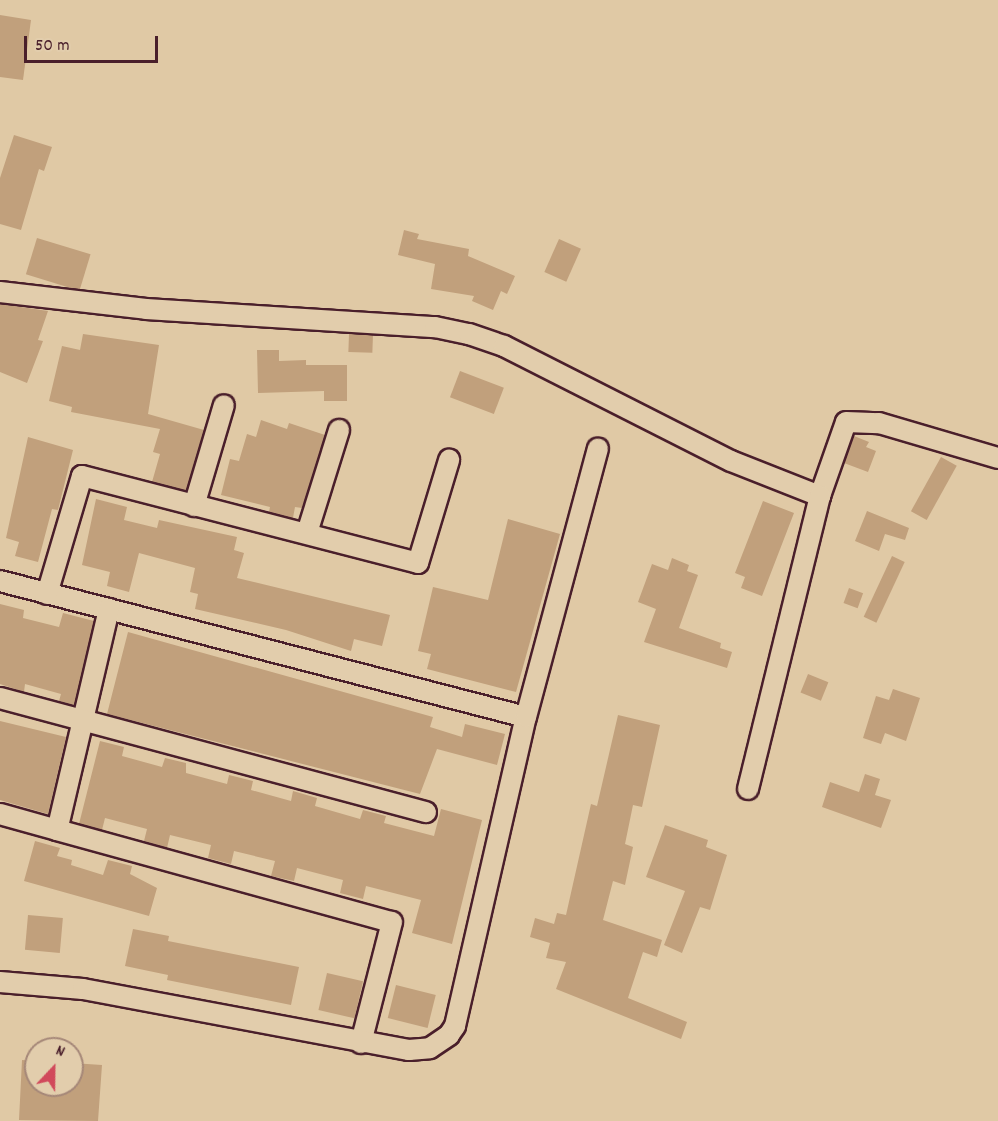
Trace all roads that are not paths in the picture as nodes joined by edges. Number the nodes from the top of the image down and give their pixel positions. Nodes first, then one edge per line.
1 (0, 292) edge
2 (224, 405) dead end
3 (339, 430) dead end
4 (598, 449) dead end
5 (998, 458) edge
6 (449, 460) dead end
7 (820, 496) junction
8 (194, 506) junction
9 (308, 533) junction
10 (0, 581) edge
11 (47, 594) junction
12 (109, 609) junction
13 (0, 698) edge
14 (526, 717) junction
15 (80, 720) junction
16 (748, 789) dead end
17 (426, 812) dead end
18 (0, 814) edge
19 (57, 830) junction
20 (0, 982) edge
21 (361, 1043) junction

1 - 7 street
2 - 8 street
3 - 9 street
4 - 14 street
5 - 7 street
6 - 9 street
7 - 16 street
8 - 9 street
8 - 11 street
10 - 11 street
11 - 12 street
12 - 14 street
12 - 15 street
13 - 15 street
14 - 21 street
15 - 17 street
15 - 19 street
18 - 19 street
19 - 21 street
20 - 21 street

